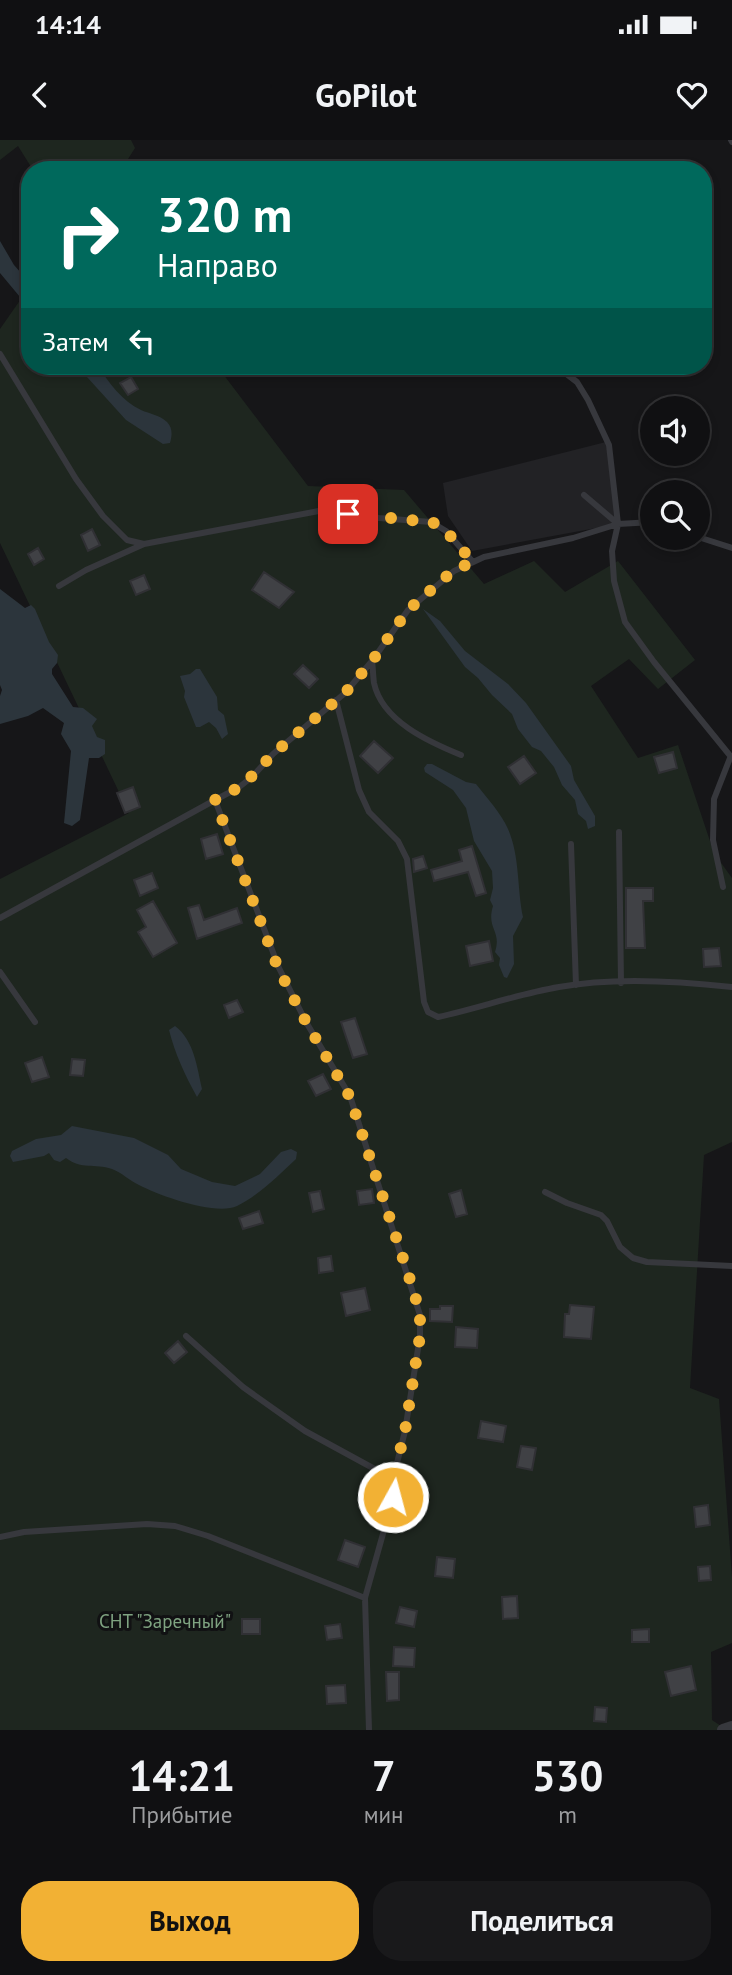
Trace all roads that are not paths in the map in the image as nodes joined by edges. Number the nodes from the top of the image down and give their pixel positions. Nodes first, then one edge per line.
1 (0, 354) edge
2 (568, 375) edge
3 (584, 495) dead end
4 (640, 523) edge
5 (618, 524) junction
6 (710, 541) edge
7 (144, 544) junction
8 (732, 548) edge
9 (473, 562) junction
10 (59, 586) dead end
11 (372, 661) junction
12 (336, 700) junction
13 (461, 755) dead end
14 (731, 758) edge
15 (215, 800) junction
16 (619, 832) dead end
17 (571, 844) dead end
18 (723, 887) dead end
19 (0, 918) edge
20 (0, 972) edge
21 (621, 983) junction
22 (576, 985) junction
23 (732, 987) edge
24 (35, 1022) dead end
25 (545, 1192) dead end
26 (732, 1266) edge
27 (186, 1336) dead end
28 (393, 1479) junction
29 (0, 1537) edge
30 (365, 1598) junction
31 (732, 1727) edge
32 (369, 1730) edge
33 (723, 1730) edge

1 - 7 lane
2 - 5 lane
3 - 5 lane
4 - 5 lane
5 - 9 lane
5 - 14 lane
6 - 8 lane
7 - 9 lane
7 - 10 lane
9 - 11 lane
11 - 12 lane
11 - 13 lane
12 - 15 lane
12 - 22 lane
14 - 18 lane
15 - 19 lane
15 - 28 lane
16 - 21 lane
17 - 22 lane
20 - 24 lane
21 - 22 lane
21 - 23 lane
25 - 26 lane
27 - 28 lane
28 - 30 lane
29 - 30 lane
30 - 32 lane
31 - 33 street

